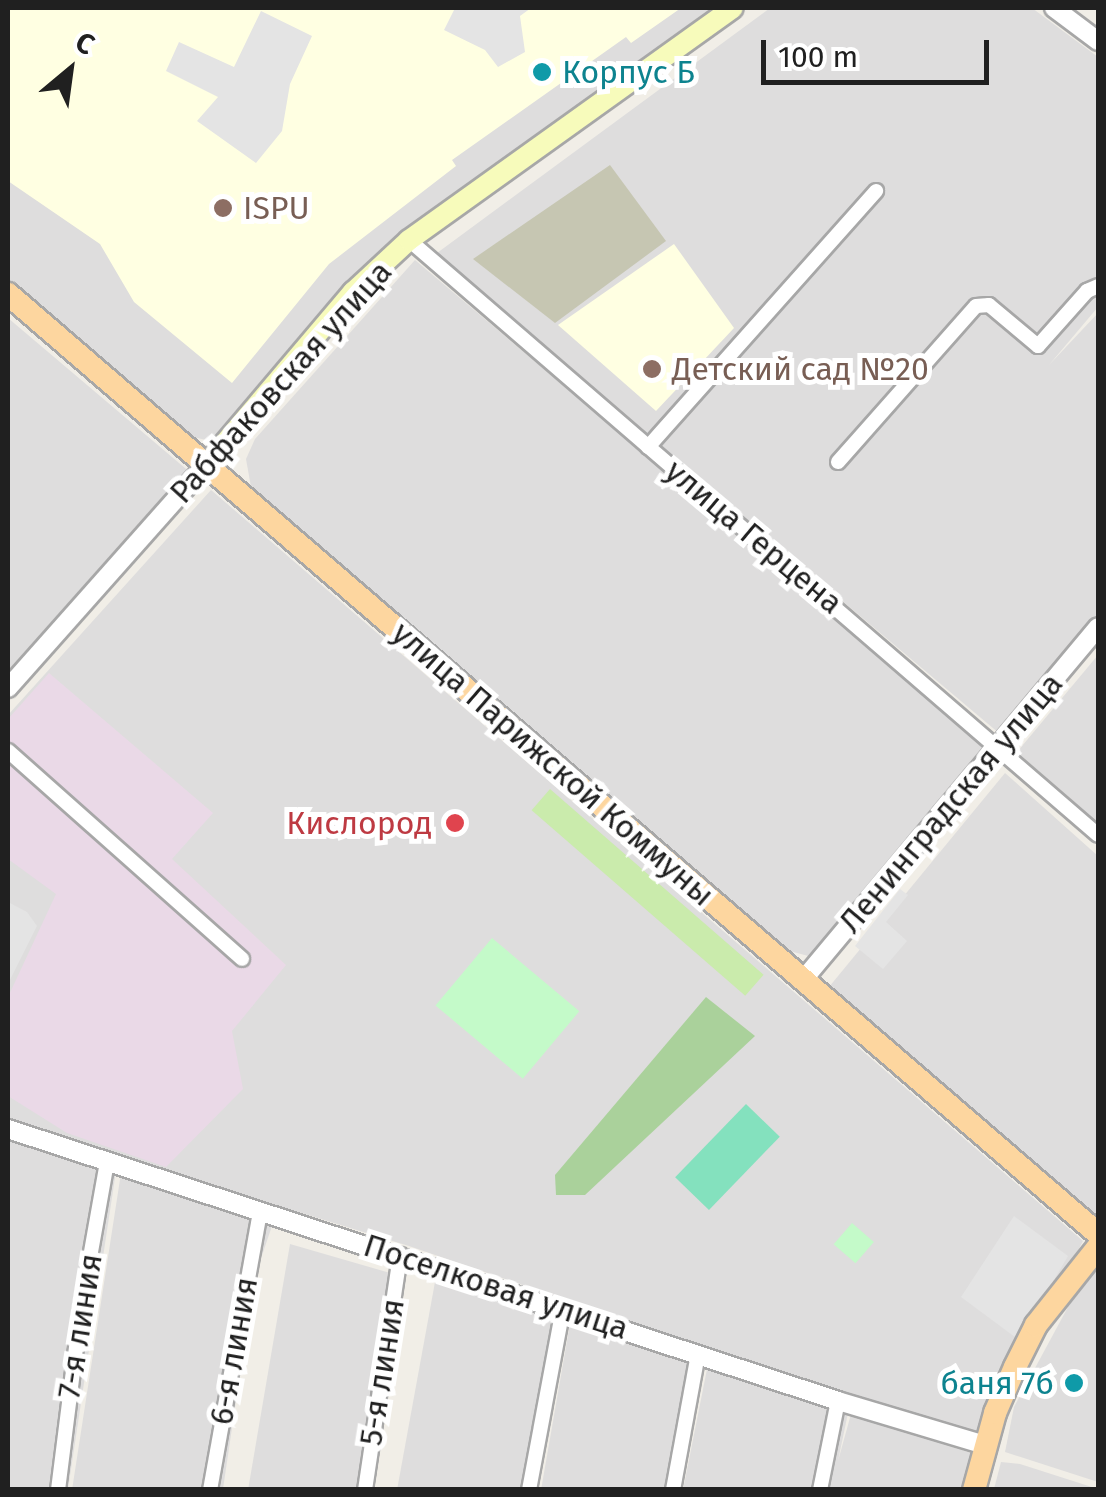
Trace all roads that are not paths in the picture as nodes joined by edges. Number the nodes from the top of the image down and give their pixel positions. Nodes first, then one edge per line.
1 (733, 8) edge
2 (1054, 8) edge
3 (1098, 41) edge
4 (876, 191) dead end
5 (410, 240) junction
6 (1098, 286) edge
7 (8, 294) edge
8 (648, 447) junction
9 (838, 462) dead end
10 (206, 464) junction
11 (1098, 626) edge
12 (8, 688) edge
13 (998, 747) junction
14 (8, 751) edge
15 (1098, 835) edge
16 (242, 959) dead end
17 (803, 980) junction
18 (8, 1128) edge
19 (106, 1162) junction
20 (260, 1212) junction
21 (1098, 1234) edge
22 (1098, 1247) edge
23 (400, 1255) junction
24 (563, 1308) junction
25 (698, 1354) junction
26 (838, 1402) junction
27 (985, 1444) junction
28 (58, 1490) edge
29 (210, 1490) edge
30 (364, 1490) edge
31 (529, 1490) edge
32 (673, 1490) edge
33 (820, 1490) edge
34 (974, 1490) edge

1 - 5 main road, Рабфаковская улица
2 - 3 street
4 - 8 street
5 - 8 street, улица Герцена
5 - 10 main road, Рабфаковская улица
6 - 9 street
7 - 10 main road, улица Парижской Коммуны
8 - 13 street, улица Герцена
10 - 12 street, Рабфаковская улица
10 - 17 main road, улица Парижской Коммуны
11 - 13 street, Ленинградская улица
13 - 15 street, улица Герцена
13 - 17 street, Ленинградская улица
14 - 16 street
17 - 21 main road, улица Парижской Коммуны
18 - 19 street, Поселковая улица
19 - 20 street, Поселковая улица
19 - 28 street, 7-я линия
20 - 23 street, Поселковая улица
20 - 29 street, 6-я линия
22 - 27 main road
23 - 24 street, Поселковая улица
23 - 30 street, 5-я линия
24 - 25 street, Поселковая улица
24 - 31 street
25 - 26 street, Поселковая улица
25 - 32 street
26 - 27 street, Поселковая улица
26 - 33 street
27 - 34 main road

